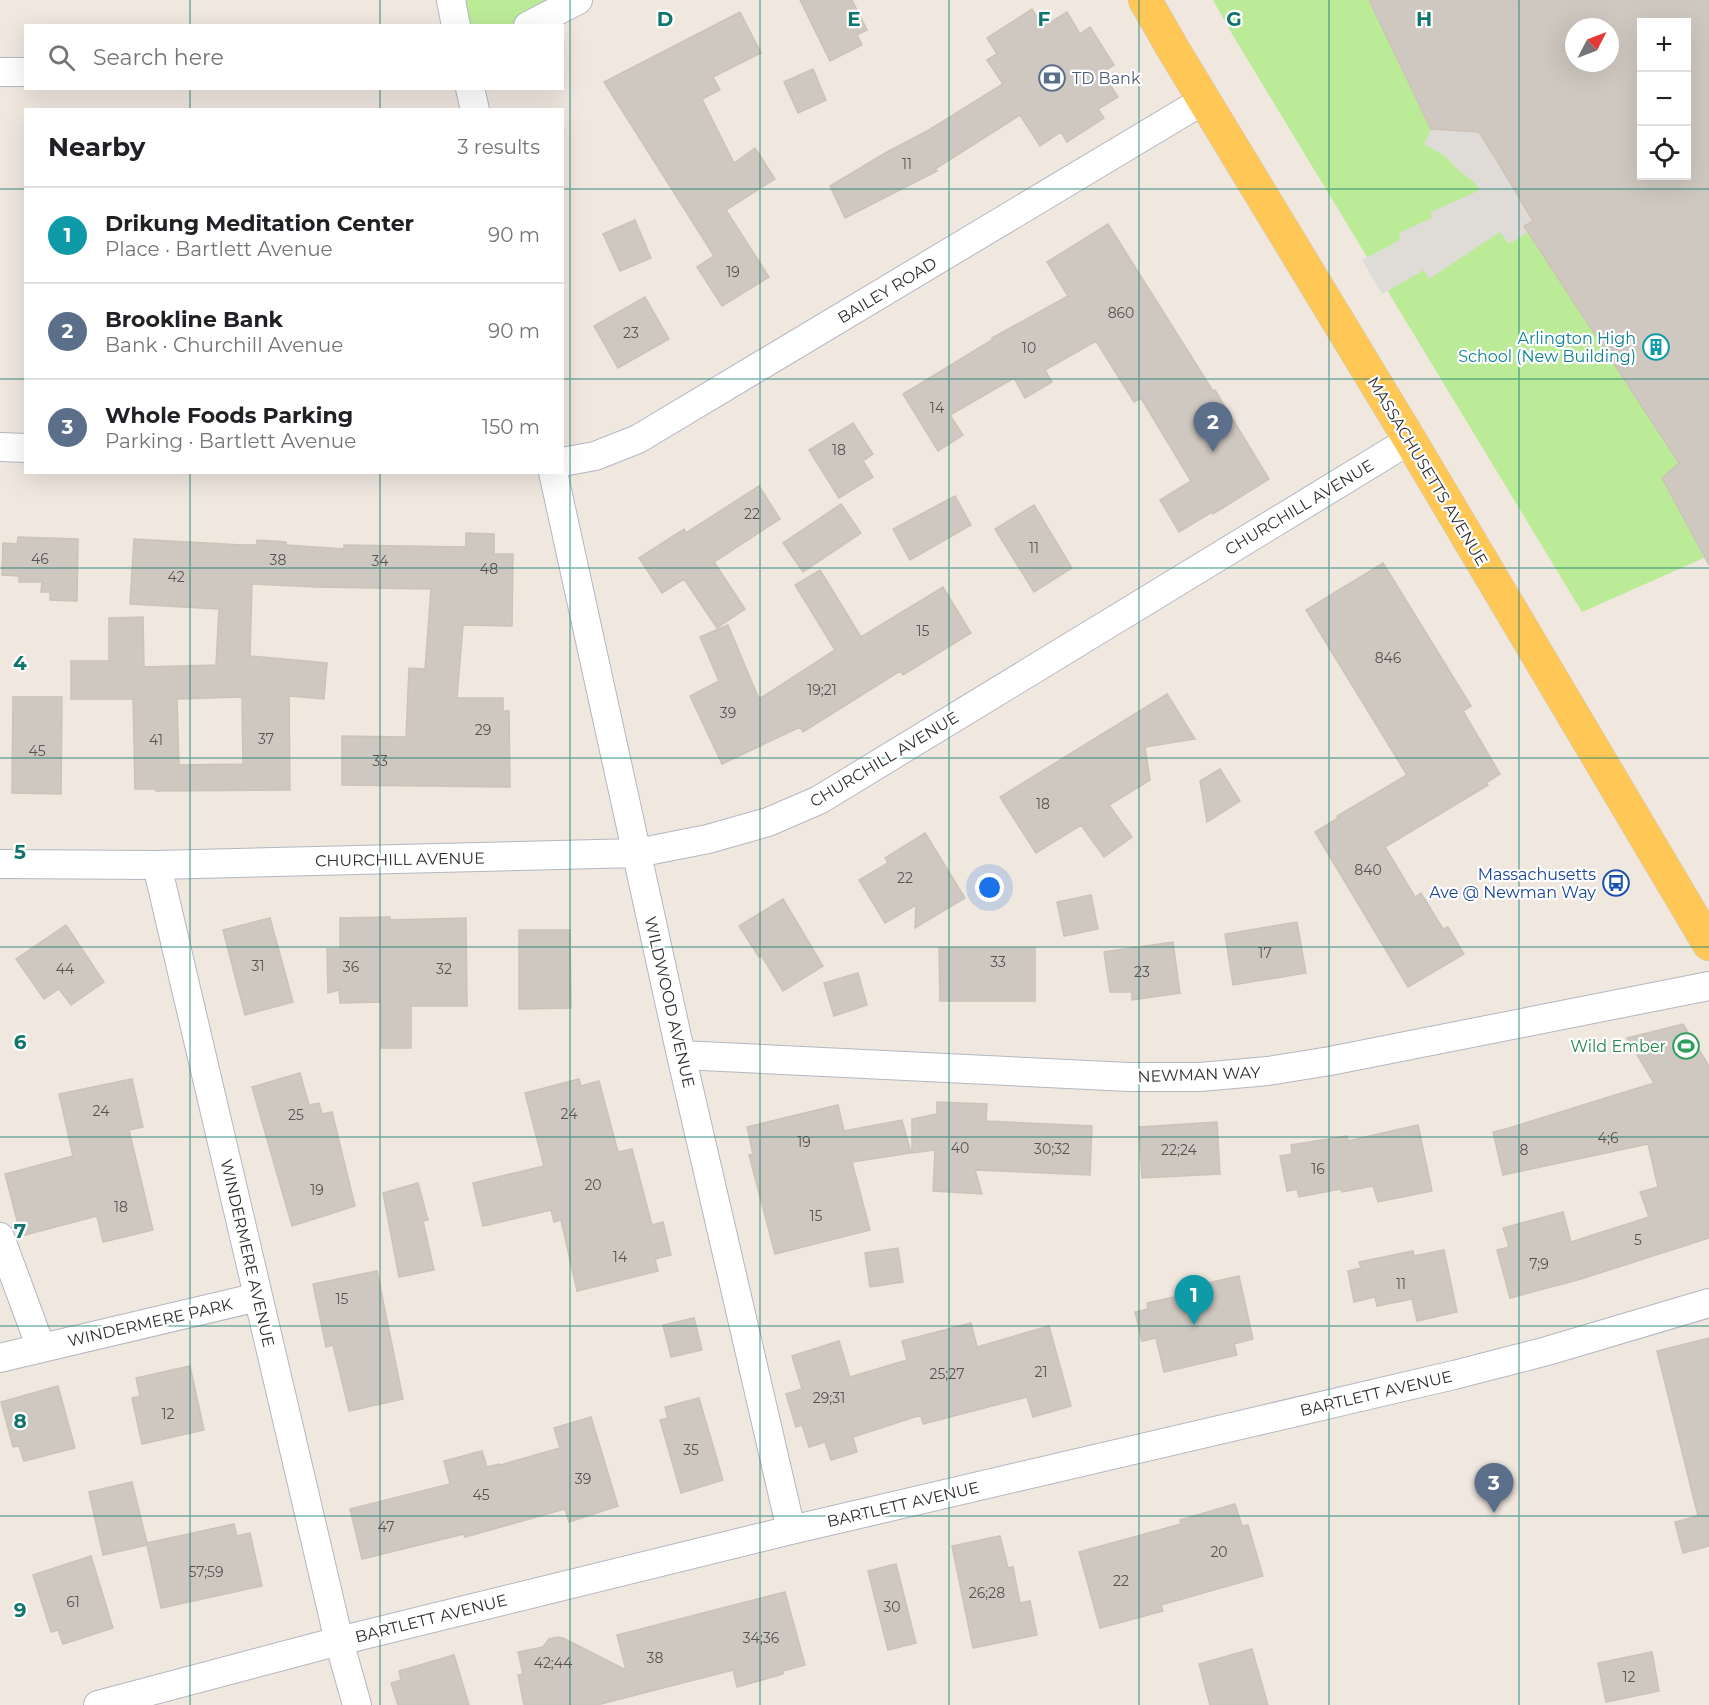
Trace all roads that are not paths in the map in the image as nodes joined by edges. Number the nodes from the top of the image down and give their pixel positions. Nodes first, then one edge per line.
1 (451, 0) edge
2 (578, 0) edge
3 (1145, 0) edge
4 (456, 24) edge
5 (532, 24) edge
6 (0, 72) edge
7 (24, 72) edge
8 (470, 90) edge
9 (1204, 100) junction
10 (475, 108) edge
11 (1410, 440) junction
12 (0, 447) edge
13 (24, 448) edge
14 (564, 462) edge
15 (553, 474) edge
16 (637, 853) junction
17 (0, 864) edge
18 (157, 865) junction
19 (1709, 944) edge
20 (1709, 986) edge
21 (681, 1055) junction
22 (0, 1237) edge
23 (258, 1297) junction
24 (1709, 1303) edge
25 (41, 1348) junction
26 (0, 1358) edge
27 (791, 1530) junction
28 (339, 1641) junction
29 (98, 1705) edge
30 (357, 1705) edge

1 - 4 street
2 - 5 street
3 - 9 main road, MASSACHUSETTS AVENUE
6 - 7 street
8 - 10 street
9 - 11 main road, MASSACHUSETTS AVENUE
9 - 14 street, BAILEY ROAD
11 - 16 street, CHURCHILL AVENUE
11 - 19 main road, MASSACHUSETTS AVENUE
12 - 13 street
15 - 16 street, WILDWOOD AVENUE
16 - 18 street, CHURCHILL AVENUE
16 - 21 street, WILDWOOD AVENUE
17 - 18 street, CHURCHILL AVENUE
18 - 23 street, WINDERMERE AVENUE
20 - 21 street, NEWMAN WAY
21 - 27 street, WILDWOOD AVENUE
22 - 25 street
23 - 25 street, WINDERMERE PARK
23 - 28 street, WINDERMERE AVENUE
24 - 27 street, BARTLETT AVENUE
25 - 26 street, WINDERMERE PARK
27 - 28 street, BARTLETT AVENUE
28 - 29 street, BARTLETT AVENUE
28 - 30 street, WINDERMERE AVENUE

